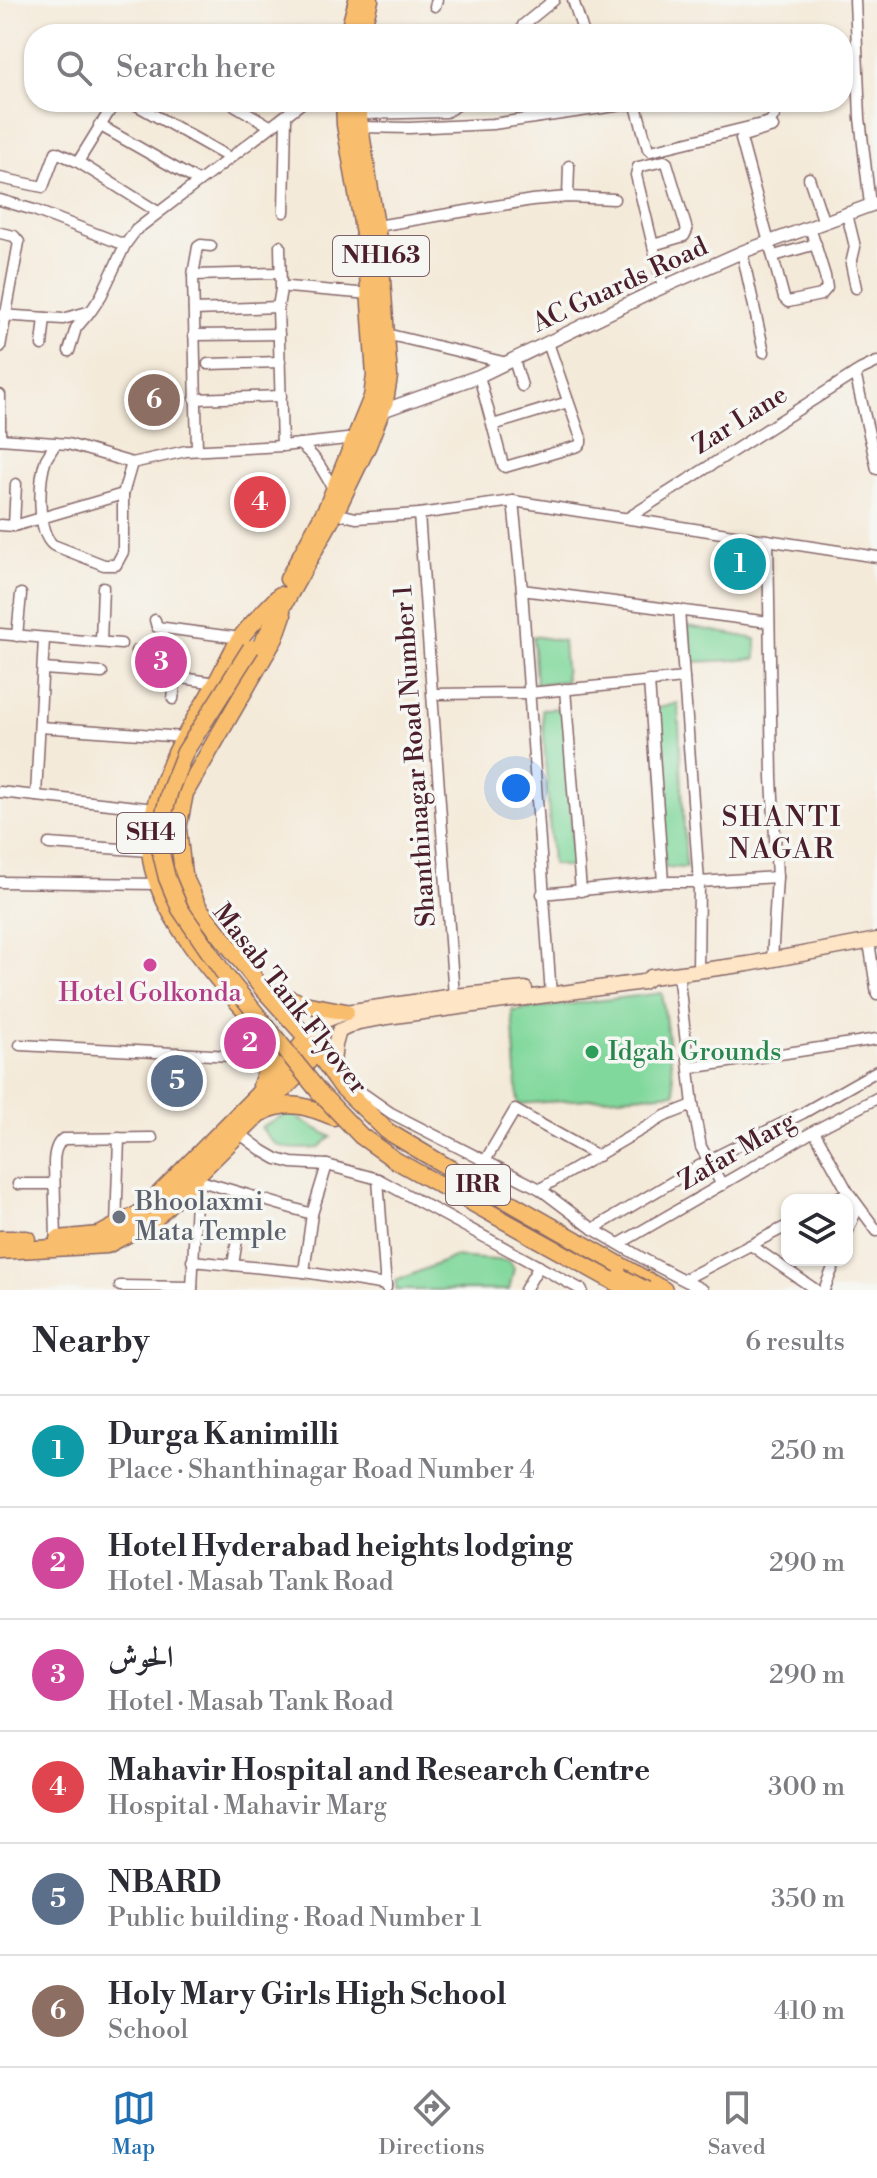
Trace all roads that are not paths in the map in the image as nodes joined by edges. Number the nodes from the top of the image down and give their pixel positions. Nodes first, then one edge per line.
1 (357, 0) edge
2 (370, 0) edge
3 (554, 0) edge
4 (573, 0) edge
5 (855, 0) edge
6 (351, 24) edge
7 (364, 24) edge
8 (524, 24) edge
9 (581, 24) edge
10 (108, 112) edge
11 (149, 112) edge
12 (246, 112) edge
13 (292, 112) edge
14 (344, 112) edge
15 (446, 112) edge
16 (572, 112) edge
17 (640, 112) edge
18 (774, 112) edge
19 (359, 114) edge
20 (286, 117) junction
21 (99, 125) junction
22 (270, 126) junction
23 (773, 127) dead end
24 (230, 158) junction
25 (78, 162) junction
26 (569, 166) dead end
27 (0, 178) edge
28 (809, 178) dead end
29 (198, 181) junction
30 (568, 197) junction
31 (614, 199) dead end
32 (0, 200) edge
33 (874, 204) edge
34 (158, 212) junction
35 (284, 212) dead end
36 (847, 214) junction
37 (824, 223) junction
38 (377, 226) junction
39 (810, 227) junction
40 (0, 233) edge
41 (770, 240) junction
42 (816, 244) junction
43 (125, 245) junction
44 (653, 245) junction
45 (211, 246) dead end
46 (280, 246) dead end
47 (373, 252) junction
48 (742, 252) junction
49 (774, 256) junction
50 (280, 273) junction
51 (193, 275) junction
52 (288, 287) dead end
53 (663, 287) junction
54 (856, 288) dead end
55 (370, 294) junction
56 (278, 307) junction
57 (194, 310) junction
58 (91, 311) junction
59 (3, 316) edge
60 (45, 318) junction
61 (279, 334) junction
62 (386, 334) junction
63 (194, 335) junction
64 (548, 343) junction
65 (42, 345) dead end
66 (0, 347) edge
67 (69, 351) dead end
68 (764, 352) dead end
69 (510, 361) junction
70 (280, 362) junction
71 (877, 362) edge
72 (208, 364) dead end
73 (855, 373) junction
74 (479, 376) junction
75 (522, 386) dead end
76 (0, 395) edge
77 (281, 396) junction
78 (195, 399) junction
79 (568, 402) junction
80 (382, 411) junction
81 (493, 425) junction
82 (356, 438) junction
83 (0, 439) edge
84 (56, 443) junction
85 (299, 444) junction
86 (282, 446) junction
87 (197, 450) junction
88 (132, 463) junction
89 (877, 469) edge
90 (16, 484) dead end
91 (334, 490) junction
92 (123, 494) junction
93 (513, 501) junction
94 (335, 513) junction
95 (419, 514) junction
96 (42, 517) junction
97 (628, 518) junction
98 (0, 525) edge
99 (14, 526) junction
100 (768, 540) junction
101 (877, 557) edge
102 (103, 587) dead end
103 (522, 590) junction
104 (21, 594) dead end
105 (284, 598) junction
106 (679, 610) junction
107 (155, 620) dead end
108 (769, 622) junction
109 (0, 634) edge
110 (17, 636) junction
111 (44, 638) junction
112 (101, 642) junction
113 (121, 644) dead end
114 (249, 647) junction
115 (136, 651) dead end
116 (43, 669) junction
117 (102, 673) dead end
118 (176, 677) junction
119 (684, 678) junction
120 (649, 681) junction
121 (216, 683) junction
122 (565, 689) junction
123 (529, 693) junction
124 (433, 694) junction
125 (173, 699) dead end
126 (40, 727) junction
127 (184, 737) junction
128 (0, 792) edge
129 (36, 796) junction
130 (155, 809) junction
131 (49, 844) dead end
132 (150, 851) junction
133 (777, 877) junction
134 (0, 882) edge
135 (663, 882) junction
136 (699, 882) junction
137 (158, 884) junction
138 (581, 891) junction
139 (542, 894) junction
140 (873, 941) edge
141 (239, 960) junction
142 (772, 960) junction
143 (698, 971) junction
144 (678, 972) junction
145 (216, 978) junction
146 (258, 982) junction
147 (551, 990) junction
148 (877, 994) edge
149 (232, 996) junction
150 (454, 996) junction
151 (346, 1012) junction
152 (269, 1038) junction
153 (877, 1039) edge
154 (312, 1044) junction
155 (20, 1045) dead end
156 (178, 1053) junction
157 (271, 1058) junction
158 (690, 1068) junction
159 (178, 1070) dead end
160 (293, 1070) junction
161 (877, 1071) edge
162 (332, 1072) junction
163 (351, 1085) dead end
164 (877, 1098) edge
165 (693, 1105) junction
166 (251, 1110) junction
167 (334, 1117) junction
168 (814, 1131) junction
169 (239, 1133) junction
170 (119, 1138) junction
171 (152, 1138) dead end
172 (598, 1156) junction
173 (709, 1160) junction
174 (485, 1161) junction
175 (327, 1165) junction
176 (197, 1177) junction
177 (378, 1179) junction
178 (18, 1184) dead end
179 (54, 1184) junction
180 (722, 1185) junction
181 (540, 1189) junction
182 (848, 1192) junction
183 (844, 1194) edge
184 (858, 1206) junction
185 (312, 1214) junction
186 (537, 1218) junction
187 (853, 1218) edge
188 (116, 1227) junction
189 (593, 1229) junction
190 (781, 1229) edge
191 (877, 1231) edge
192 (238, 1233) dead end
193 (0, 1239) edge
194 (56, 1239) junction
195 (526, 1239) junction
196 (619, 1244) junction
197 (752, 1246) junction
198 (0, 1251) edge
199 (192, 1261) junction
200 (233, 1265) junction
201 (539, 1266) junction
202 (834, 1266) edge
203 (304, 1272) junction
204 (685, 1279) junction
205 (120, 1286) dead end
206 (386, 1288) edge
207 (192, 1289) edge
208 (525, 1290) edge
209 (582, 1290) edge
210 (620, 1290) edge
211 (629, 1290) edge
212 (646, 1290) edge
213 (664, 1290) edge
214 (703, 1290) edge
215 (816, 1290) edge
216 (824, 1290) edge

1 - 6 main road
2 - 7 main road
3 - 8 street
4 - 9 street
5 - 33 street
10 - 21 street
11 - 24 street
12 - 22 street
13 - 20 street
14 - 47 main road, NH163
15 - 19 street
16 - 19 street
17 - 18 street
19 - 38 main road, NH163
20 - 22 street
20 - 35 street
21 - 25 street
21 - 29 street
22 - 24 street
23 - 41 street
24 - 29 street
25 - 27 street
25 - 34 street
26 - 30 street
28 - 37 street
29 - 34 street
30 - 31 street
30 - 38 street
32 - 43 street
33 - 36 street, AC Guards Road
34 - 43 street
36 - 37 street, AC Guards Road
36 - 54 street
37 - 39 street, AC Guards Road
38 - 47 main road, NH163
39 - 41 street, AC Guards Road
39 - 42 street
40 - 59 street
41 - 48 street, AC Guards Road
41 - 49 street
42 - 49 street
42 - 49 street
43 - 58 street
44 - 44 street
44 - 53 street
45 - 51 street
46 - 50 street
47 - 55 main road, NH163
47 - 62 main road, NH163
48 - 53 street, AC Guards Road
48 - 68 street
50 - 51 street
50 - 56 street
51 - 57 street
52 - 55 street
53 - 64 street, AC Guards Road
55 - 82 main road, NH163
56 - 57 street
56 - 61 street
57 - 63 street
58 - 60 street
58 - 67 street
59 - 60 street
59 - 66 street
60 - 65 street
61 - 63 street
61 - 70 street
62 - 69 street
62 - 80 main road, NH163
63 - 78 street
64 - 69 street, AC Guards Road
64 - 79 street
69 - 74 street, AC Guards Road
69 - 75 street
70 - 72 street
70 - 77 street
71 - 73 street, Zar Lane
73 - 89 street
73 - 97 street, Zar Lane
74 - 80 street, AC Guards Road
74 - 81 street
76 - 83 street
77 - 78 street
77 - 86 street
78 - 87 street
79 - 81 street
79 - 81 street
80 - 94 main road, NH163
82 - 85 street
82 - 91 main road, NH163
83 - 84 street
84 - 88 street
84 - 96 street
85 - 86 street
85 - 91 street
86 - 87 street
87 - 88 street
88 - 92 street
90 - 99 street
91 - 105 main road, NH163
92 - 96 street
92 - 96 street
93 - 95 street
93 - 97 street
93 - 103 street
94 - 95 street
94 - 105 main road, NH163
95 - 124 street, Shanthinagar Road Number 1
96 - 99 street
97 - 100 street
98 - 99 street
100 - 101 street
100 - 108 street
102 - 112 street
103 - 106 street
103 - 123 street
104 - 110 street
105 - 114 main road, Masab Tank Flyover / NH163
105 - 141 main road, SH4
106 - 108 street
106 - 119 street
107 - 114 street
108 - 133 street
109 - 110 street
110 - 111 street
111 - 112 street
111 - 116 street
112 - 113 street
114 - 121 main road, SH4
114 - 211 main road, Masab Tank Flyover / NH163, bridge
114 - 212 main road, Masab Tank Flyover / NH163, bridge
115 - 118 street
116 - 117 street
116 - 126 street
118 - 121 street
118 - 125 street
119 - 120 street
119 - 136 street
120 - 122 street
120 - 135 street
121 - 127 main road, SH4
122 - 123 street
122 - 138 street
123 - 124 street
123 - 139 street
124 - 150 street, Shanthinagar Road Number 1
126 - 127 street
126 - 129 street
127 - 130 main road, SH4
128 - 129 street
129 - 130 street
130 - 132 main road, SH4
131 - 132 street
132 - 137 main road, SH4
133 - 136 street
133 - 142 street
134 - 137 street
135 - 136 street
135 - 138 street
136 - 143 street
137 - 145 main road, SH4
138 - 139 street
139 - 147 street
140 - 142 main road
140 - 148 street
141 - 145 main road
141 - 146 main road, SH4
142 - 143 main road
143 - 144 main road
144 - 147 main road
144 - 158 street
145 - 149 main road, SH4
146 - 149 main road
146 - 151 main road
146 - 154 main road, SH4
147 - 150 main road
147 - 162 main road
149 - 152 main road, SH4
150 - 151 main road
151 - 154 main road
152 - 157 main road
152 - 160 main road, SH4
153 - 158 street
154 - 160 main road, IRR
154 - 162 main road, IRR
155 - 156 street
156 - 157 street
156 - 159 street
157 - 166 main road
158 - 165 street
160 - 166 main road, IRR
160 - 167 main road, SH4
161 - 173 street
162 - 186 main road, IRR
163 - 174 street
164 - 168 street, Zafar Marg
165 - 172 street
165 - 173 street
166 - 167 main road, IRR
166 - 169 main road, IRR
166 - 188 main road, IRR
167 - 195 main road, IRR
168 - 180 street, Zafar Marg
168 - 182 street
169 - 175 street
169 - 176 main road, IRR
170 - 171 street
170 - 179 street
170 - 188 street
172 - 174 street
172 - 181 street
173 - 180 street
173 - 189 street
174 - 181 street
175 - 177 street
175 - 185 street
176 - 185 street
176 - 198 main road, IRR
176 - 199 street
177 - 201 street
177 - 206 street
178 - 179 street
179 - 194 street
180 - 196 street, Zafar Marg
181 - 189 street
182 - 183 street
182 - 184 street
184 - 187 street
184 - 191 street
185 - 203 street
186 - 195 main road
186 - 213 main road, IRR
188 - 194 main road, IRR
189 - 196 street
190 - 197 street
192 - 200 street
193 - 194 main road, IRR
195 - 210 main road, IRR
196 - 204 street
197 - 204 street
197 - 215 street
199 - 200 street
199 - 207 street
200 - 203 street
201 - 208 street
201 - 209 street
202 - 216 street
203 - 206 street
204 - 214 street
205 - 207 street

